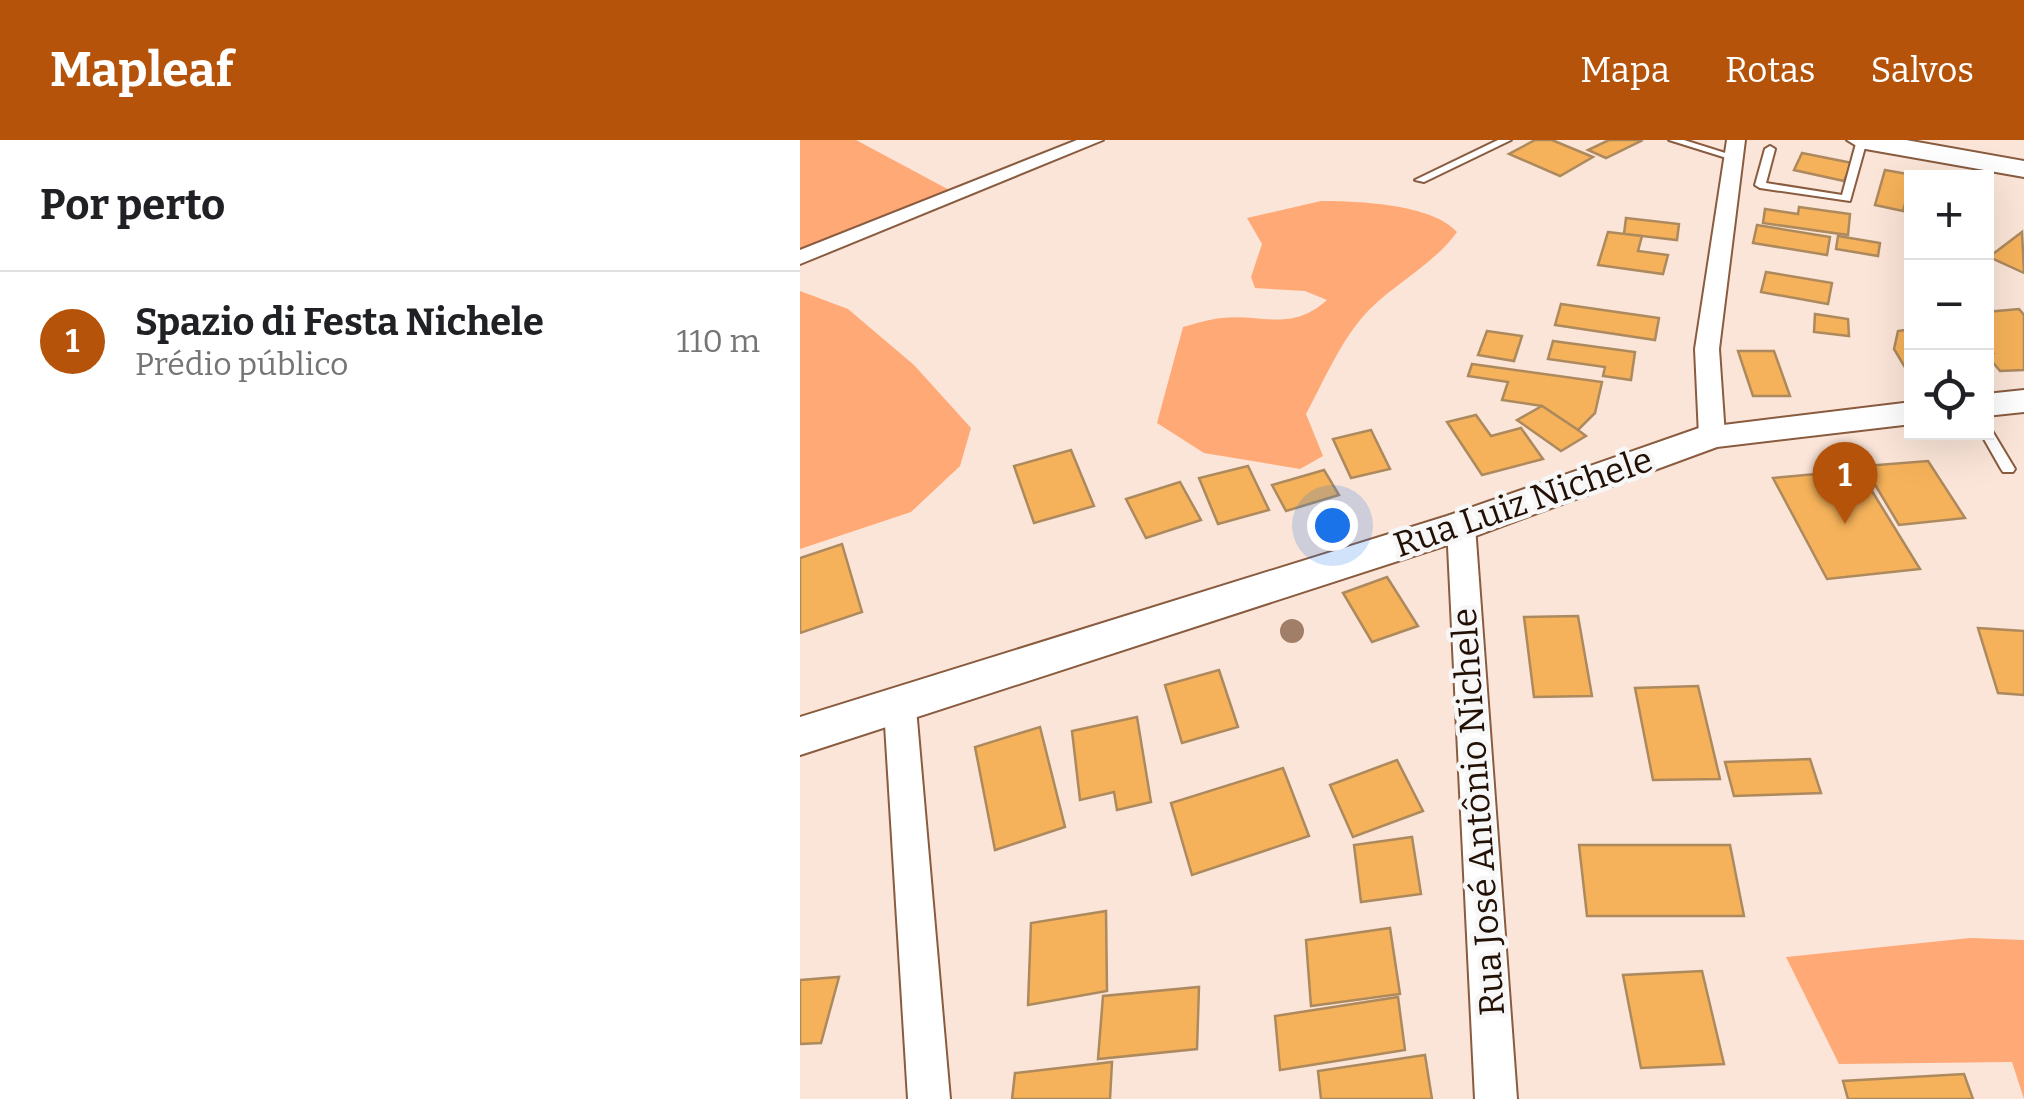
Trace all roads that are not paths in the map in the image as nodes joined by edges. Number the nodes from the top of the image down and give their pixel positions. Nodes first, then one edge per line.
1 (1094, 140) edge
2 (1506, 140) edge
3 (1675, 140) edge
4 (1861, 140) edge
5 (1734, 149) edge
6 (1770, 149) dead end
7 (2024, 169) edge
8 (1420, 180) dead end
9 (800, 258) edge
10 (2024, 401) edge
11 (1994, 404) edge
12 (1904, 414) edge
13 (1712, 436) junction
14 (1991, 440) edge
15 (2008, 469) dead end
16 (1461, 526) junction
17 (900, 708) junction
18 (800, 736) edge
19 (929, 1099) edge
20 (1496, 1099) edge

1 - 9 street
2 - 8 lane
3 - 5 lane
4 - 6 lane
4 - 7 street
5 - 13 street
10 - 11 street
12 - 13 street, Rua Luiz Nichele
13 - 16 street, Rua Luiz Nichele
14 - 15 lane
16 - 17 street, Rua Luiz Nichele
16 - 20 street, Rua José Antônio Nichele
17 - 18 street, Rua Luiz Nichele
17 - 19 street

